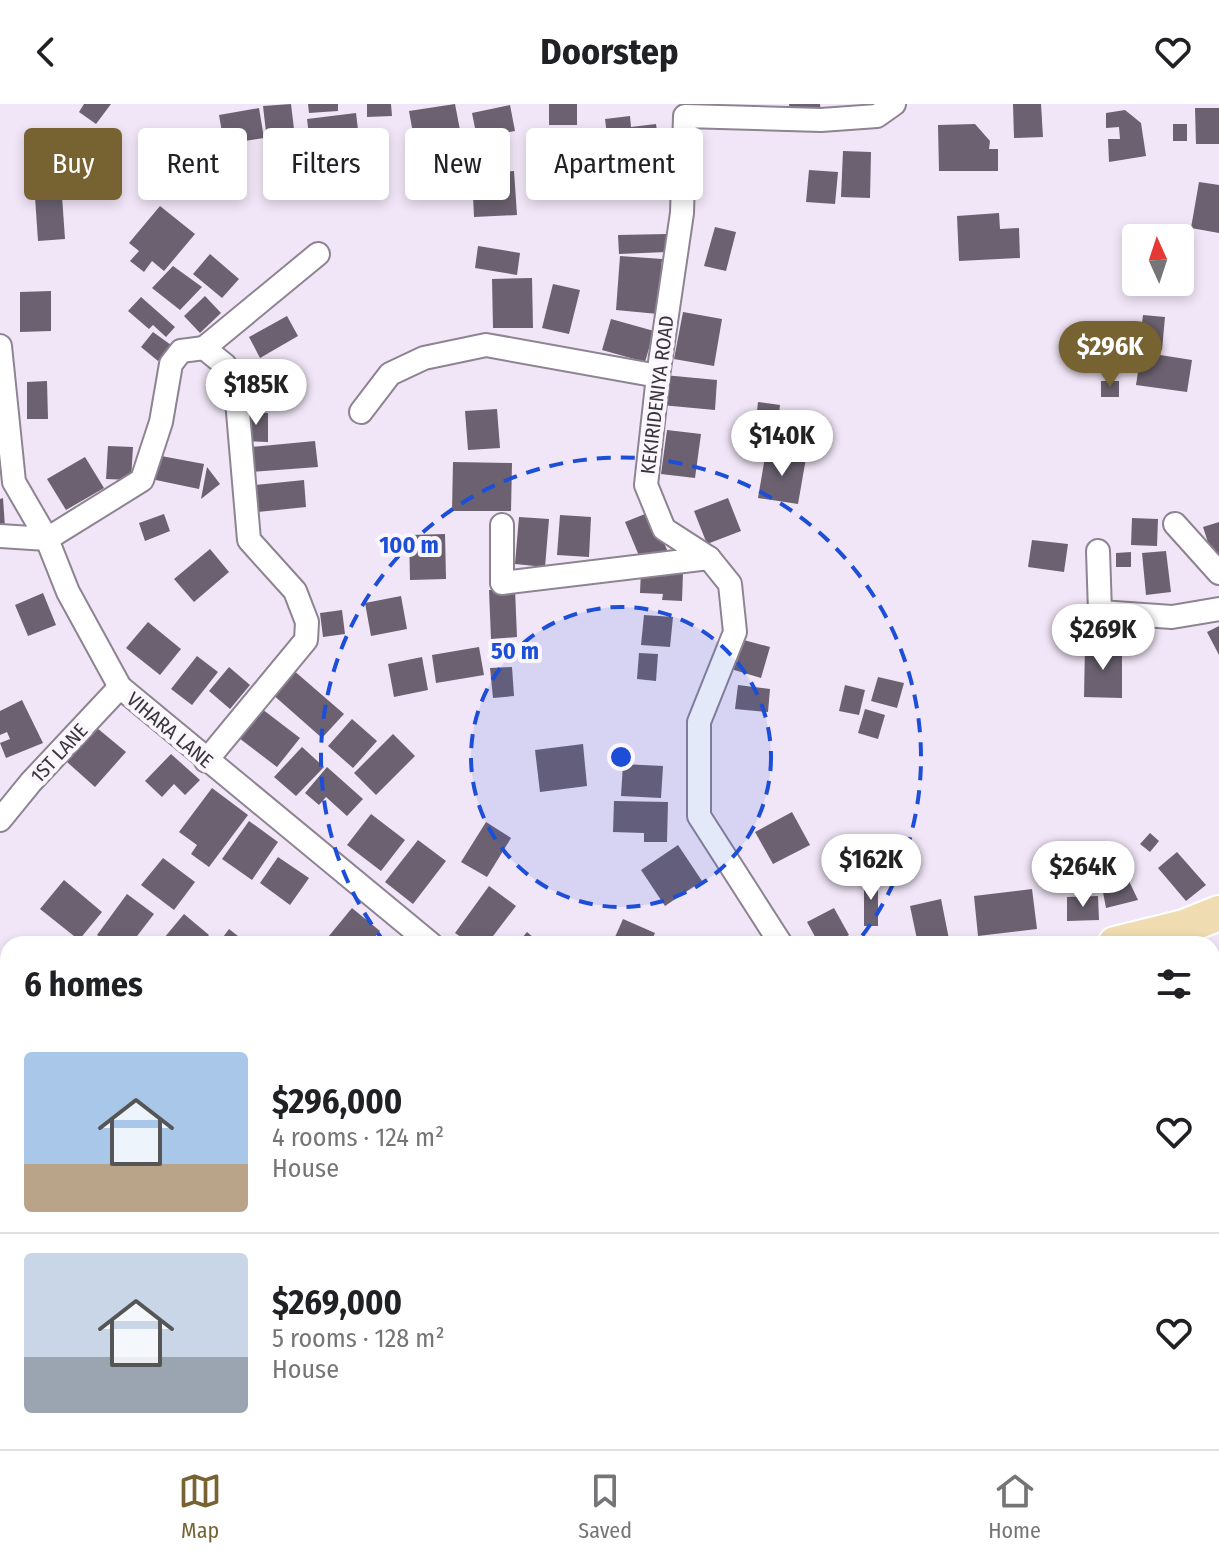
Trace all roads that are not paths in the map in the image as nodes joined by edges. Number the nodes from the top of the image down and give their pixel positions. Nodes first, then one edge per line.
1 (894, 104) edge
2 (683, 110) edge
3 (318, 254) dead end
4 (0, 346) edge
5 (204, 348) junction
6 (658, 376) junction
7 (361, 412) dead end
8 (1175, 524) dead end
9 (502, 525) dead end
10 (0, 536) edge
11 (47, 539) junction
12 (1098, 551) dead end
13 (709, 558) junction
14 (1219, 573) edge
15 (1219, 609) edge
16 (120, 687) junction
17 (206, 761) junction
18 (0, 820) edge
19 (1219, 913) edge
20 (421, 936) edge
21 (776, 936) edge
22 (1186, 936) edge

1 - 2 street, KEKIRIDENIYA ROAD
2 - 6 street, KEKIRIDENIYA ROAD
3 - 5 street
4 - 11 street, VIHARA LANE
5 - 11 street
5 - 17 street
6 - 7 street
6 - 13 street, KEKIRIDENIYA ROAD
8 - 14 street
9 - 13 street
10 - 11 street
11 - 16 street, VIHARA LANE
12 - 15 street
13 - 21 street, KEKIRIDENIYA ROAD
16 - 17 street, VIHARA LANE
16 - 18 street, 1ST LANE
17 - 20 street, VIHARA LANE
19 - 22 main road

